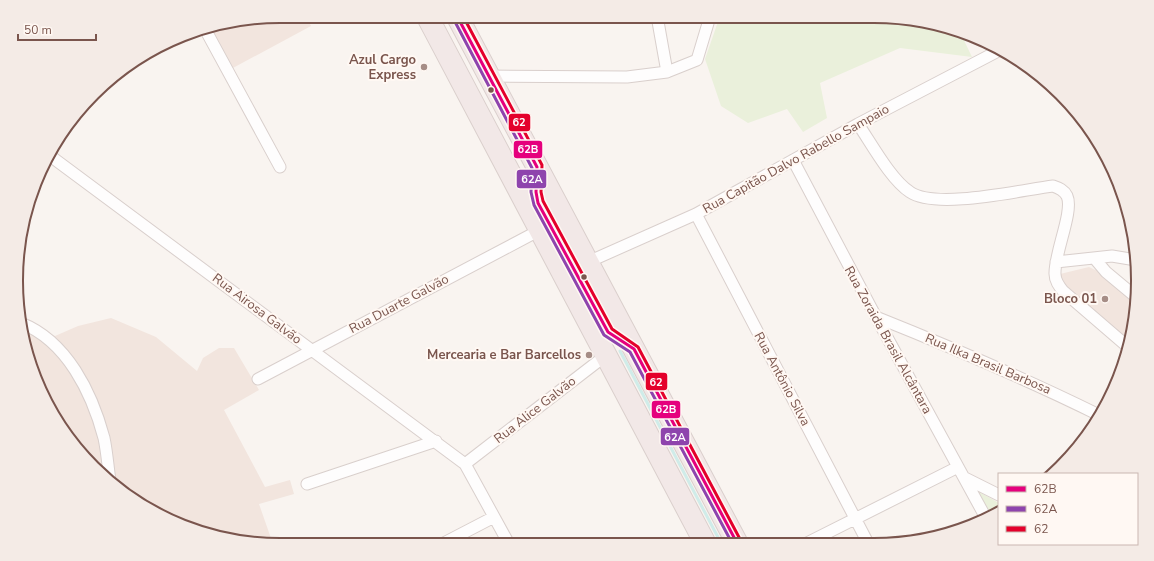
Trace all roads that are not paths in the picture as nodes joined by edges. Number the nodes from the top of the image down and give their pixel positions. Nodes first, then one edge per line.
1 (431, 23) edge
2 (461, 23) edge
3 (658, 23) edge
4 (708, 23) edge
5 (208, 34) edge
6 (994, 53) edge
7 (667, 72) junction
8 (489, 76) junction
9 (858, 124) junction
10 (54, 159) edge
11 (793, 160) junction
12 (280, 167) dead end
13 (696, 214) junction
14 (540, 230) junction
15 (1095, 259) junction
16 (1130, 259) edge
17 (588, 262) junction
18 (1056, 262) junction
19 (1130, 292) edge
20 (876, 317) junction
21 (27, 326) edge
22 (1123, 343) edge
23 (312, 350) junction
24 (605, 356) junction
25 (258, 379) dead end
26 (1095, 413) edge
27 (436, 441) junction
28 (465, 464) junction
29 (958, 467) junction
30 (109, 472) edge
31 (965, 478) junction
32 (307, 484) dead end
33 (998, 494) edge
34 (983, 513) edge
35 (494, 516) junction
36 (856, 519) junction
37 (453, 538) edge
38 (506, 538) edge
39 (702, 538) edge
40 (734, 538) edge
41 (817, 538) edge
42 (866, 538) edge

1 - 14 highway
2 - 8 highway
3 - 7 street
4 - 7 street
5 - 12 street
6 - 9 street, Rua Capitão Dalvo Rabello Sampaio
7 - 8 street
8 - 17 highway
9 - 11 street, Rua Capitão Dalvo Rabello Sampaio
9 - 18 street
10 - 23 street, Rua Airosa Galvão
11 - 13 street, Rua Capitão Dalvo Rabello Sampaio
11 - 20 street, Rua Zoraida Brasil Alcântara
13 - 17 street, Rua Capitão Dalvo Rabello Sampaio
13 - 36 street, Rua Antônio Silva
14 - 23 street, Rua Duarte Galvão
14 - 24 highway
15 - 16 street
15 - 18 street
15 - 19 street
17 - 40 highway
18 - 22 street
20 - 26 street, Rua Ilka Brasil Barbosa
20 - 29 street, Rua Zoraida Brasil Alcântara
21 - 30 street
23 - 25 street, Rua Duarte Galvão
23 - 27 street, Rua Airosa Galvão
24 - 28 street, Rua Alice Galvão
24 - 39 highway
27 - 28 street, Rua Airosa Galvão
27 - 32 street
28 - 35 street
29 - 31 street, Rua Zoraida Brasil Alcântara
29 - 36 street
31 - 33 street
31 - 34 street, Rua Zoraida Brasil Alcântara
35 - 37 street
35 - 38 street
36 - 41 street
36 - 42 street, Rua Antônio Silva

